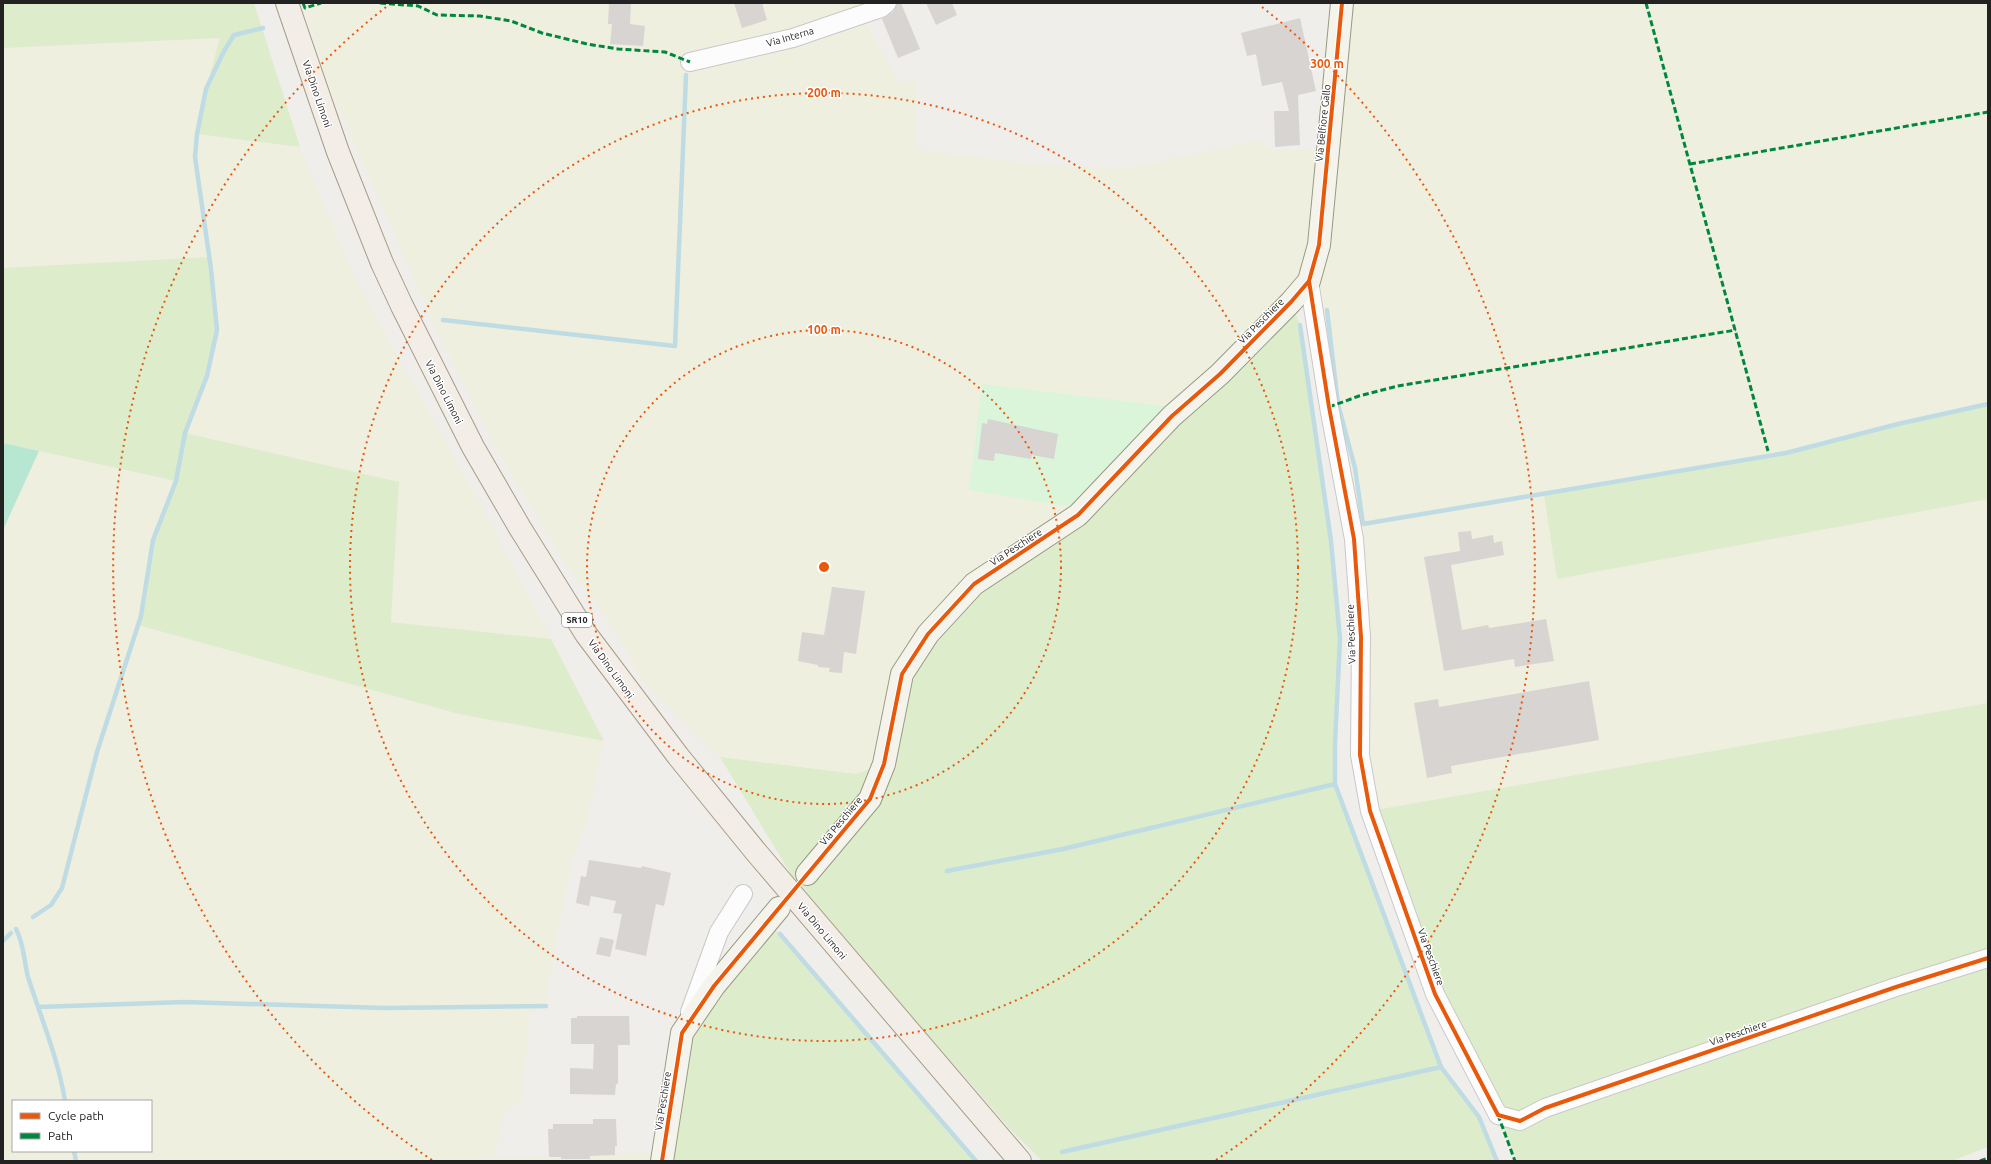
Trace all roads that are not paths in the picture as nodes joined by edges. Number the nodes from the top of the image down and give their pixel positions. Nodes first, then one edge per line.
1 (287, 3) edge
2 (887, 3) edge
3 (1342, 3) edge
4 (690, 62) dead end
5 (1319, 245) joint
6 (1309, 281) junction
7 (807, 874) dead end
8 (743, 894) dead end
9 (779, 908) dead end
10 (1988, 958) edge
11 (682, 1033) junction
12 (1014, 1157) edge
13 (662, 1161) edge

1 - 12 main road, Via Dino Limoni / SR10
2 - 4 street, Via Interna
3 - 5 street, Via Belfiore Gallo
5 - 6 street, Via Peschiere
6 - 7 street, Via Peschiere
6 - 10 street, Via Peschiere
8 - 11 street, Via Peschiere
9 - 11 street, Via Peschiere
11 - 13 street, Via Peschiere

